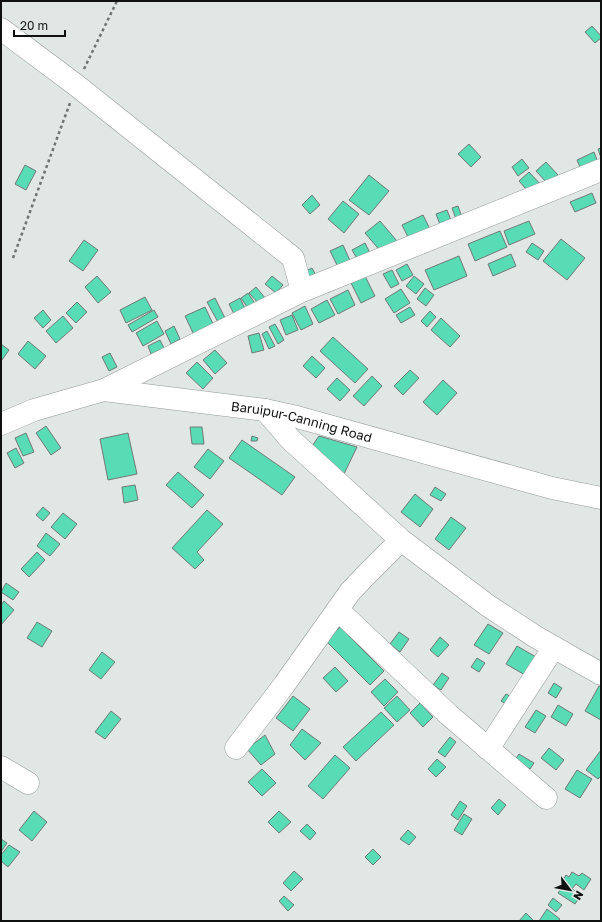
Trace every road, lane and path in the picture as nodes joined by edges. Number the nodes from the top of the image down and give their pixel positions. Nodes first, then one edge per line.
1 (116, 1) edge
2 (1, 30) edge
3 (76, 85) junction
4 (601, 170) edge
5 (13, 258) dead end
6 (302, 291) junction
7 (104, 390) junction
8 (265, 410) junction
9 (1, 424) edge
10 (601, 498) edge
11 (400, 540) junction
12 (338, 610) junction
13 (554, 647) junction
14 (601, 674) edge
15 (236, 748) dead end
16 (488, 749) junction
17 (1, 767) edge
18 (28, 783) dead end
19 (546, 798) dead end

1 - 3 path
2 - 3 street
3 - 5 path
3 - 6 street
4 - 6 street
6 - 7 street
7 - 8 street, Baruipur-Canning Road
7 - 9 street, Baruipur-Canning Road
8 - 10 street, Baruipur-Canning Road
8 - 11 street
11 - 12 street
11 - 13 street
12 - 15 street
12 - 16 street
13 - 14 street
13 - 16 street
16 - 19 street
17 - 18 street

